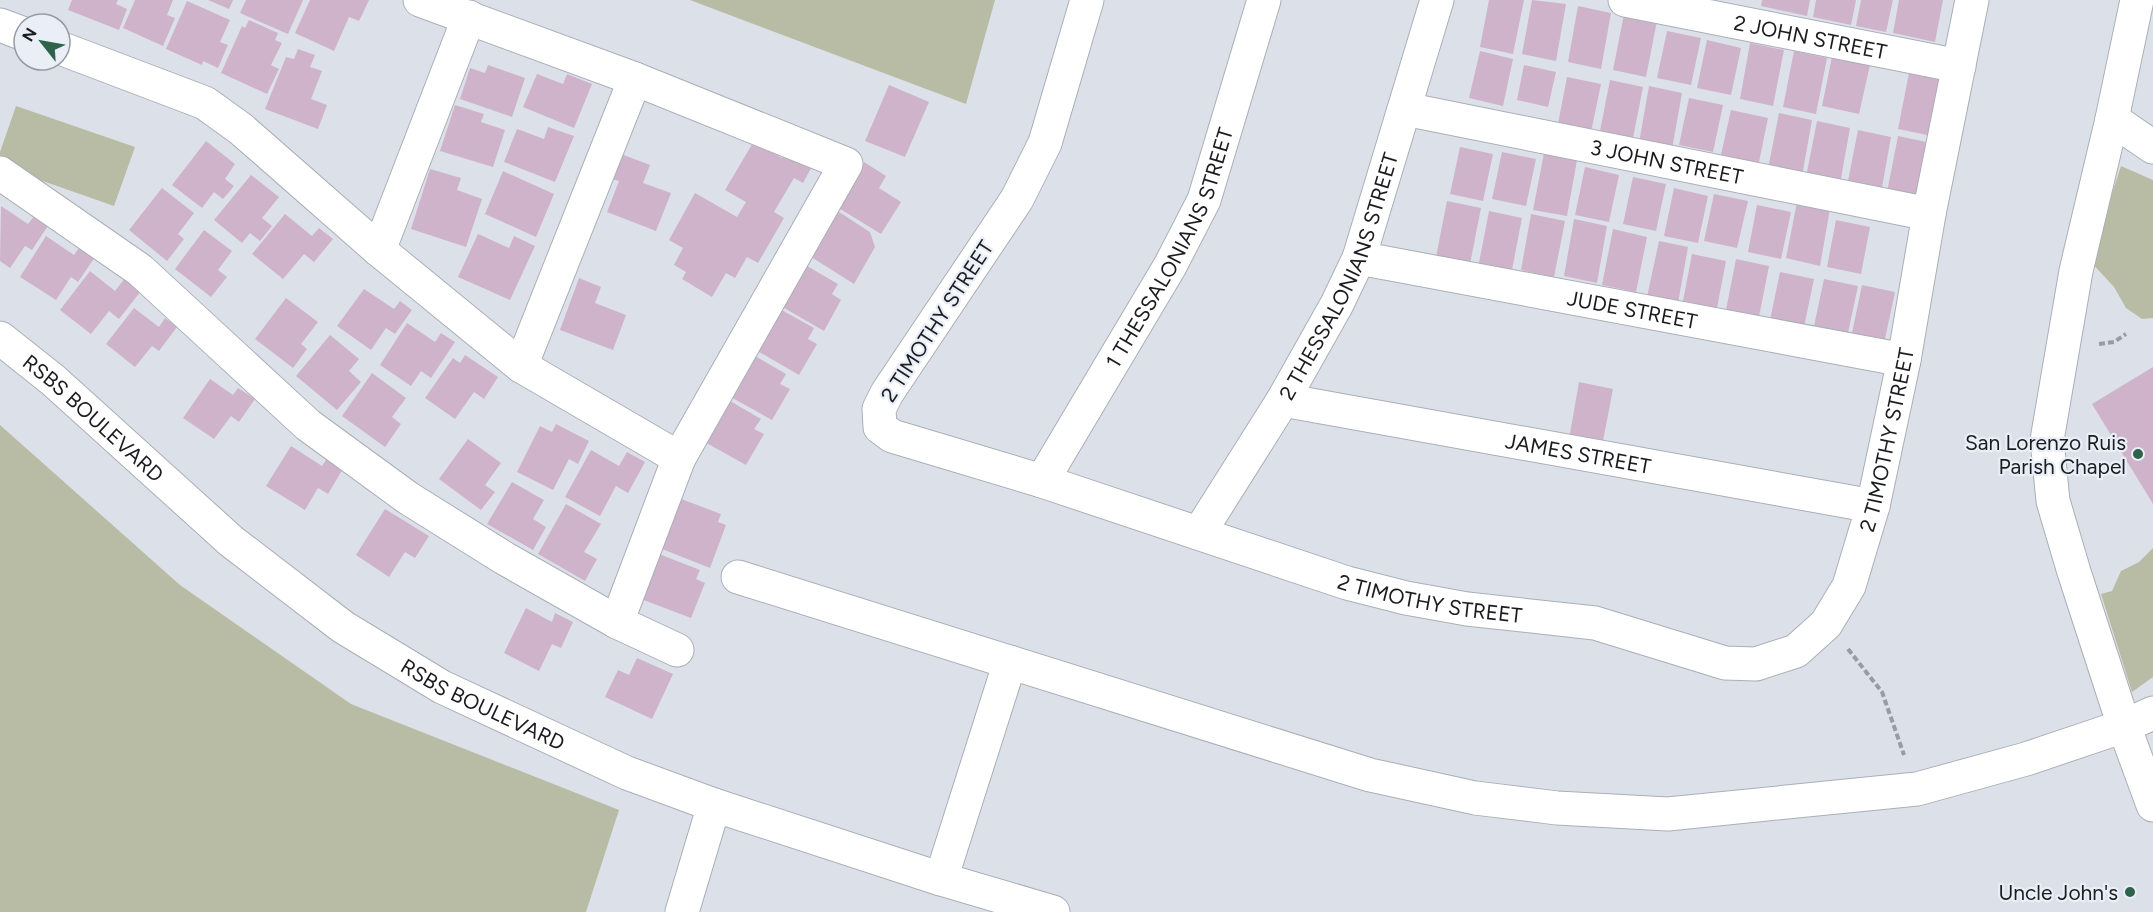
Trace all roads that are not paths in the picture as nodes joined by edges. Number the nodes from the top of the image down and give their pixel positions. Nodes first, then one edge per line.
1 (420, 0) edge
2 (1087, 0) edge
3 (1264, 0) edge
4 (1437, 0) edge
5 (1626, 0) edge
6 (1972, 0) edge
7 (2137, 0) edge
8 (469, 17) junction
9 (72, 53) edge
10 (1959, 66) junction
11 (635, 79) junction
12 (1404, 109) junction
13 (2112, 119) junction
14 (2153, 147) edge
15 (0, 173) edge
16 (1929, 214) junction
17 (379, 250) junction
18 (1359, 258) junction
19 (0, 338) edge
20 (1904, 360) junction
21 (521, 366) junction
22 (1283, 400) junction
23 (679, 458) junction
24 (1042, 481) junction
25 (1873, 506) junction
26 (1199, 533) junction
27 (738, 577) dead end
28 (617, 622) junction
29 (677, 650) dead end
30 (1010, 662) junction
31 (2153, 713) edge
32 (2124, 726) junction
33 (714, 805) junction
34 (2153, 805) edge
35 (941, 879) junction
36 (682, 912) edge
37 (1053, 912) edge

1 - 8 street
2 - 24 street, 2 TIMOTHY STREET
3 - 24 street, 1 THESSALONIANS STREET
4 - 12 street, 2 THESSALONIANS STREET
5 - 10 street, 2 JOHN STREET
6 - 10 street, 2 TIMOTHY STREET
7 - 13 street
8 - 11 street
8 - 17 street
9 - 17 street
10 - 16 street, 2 TIMOTHY STREET
11 - 21 street
11 - 23 street
12 - 16 street, 3 JOHN STREET
12 - 18 street, 2 THESSALONIANS STREET
13 - 14 street
13 - 32 street
15 - 28 street
16 - 20 street, 2 TIMOTHY STREET
17 - 21 street
18 - 20 street, JUDE STREET
18 - 22 street, 2 THESSALONIANS STREET
19 - 33 street, RSBS BOULEVARD
20 - 25 street, 2 TIMOTHY STREET
21 - 23 street
22 - 25 street, JAMES STREET
22 - 26 street, 2 THESSALONIANS STREET
23 - 28 street
24 - 26 street, 2 TIMOTHY STREET
25 - 26 street, 2 TIMOTHY STREET
27 - 30 street
28 - 29 street
30 - 32 street
30 - 35 street
31 - 32 street
32 - 34 street
33 - 35 street, RSBS BOULEVARD
33 - 36 street
35 - 37 street, RSBS BOULEVARD

